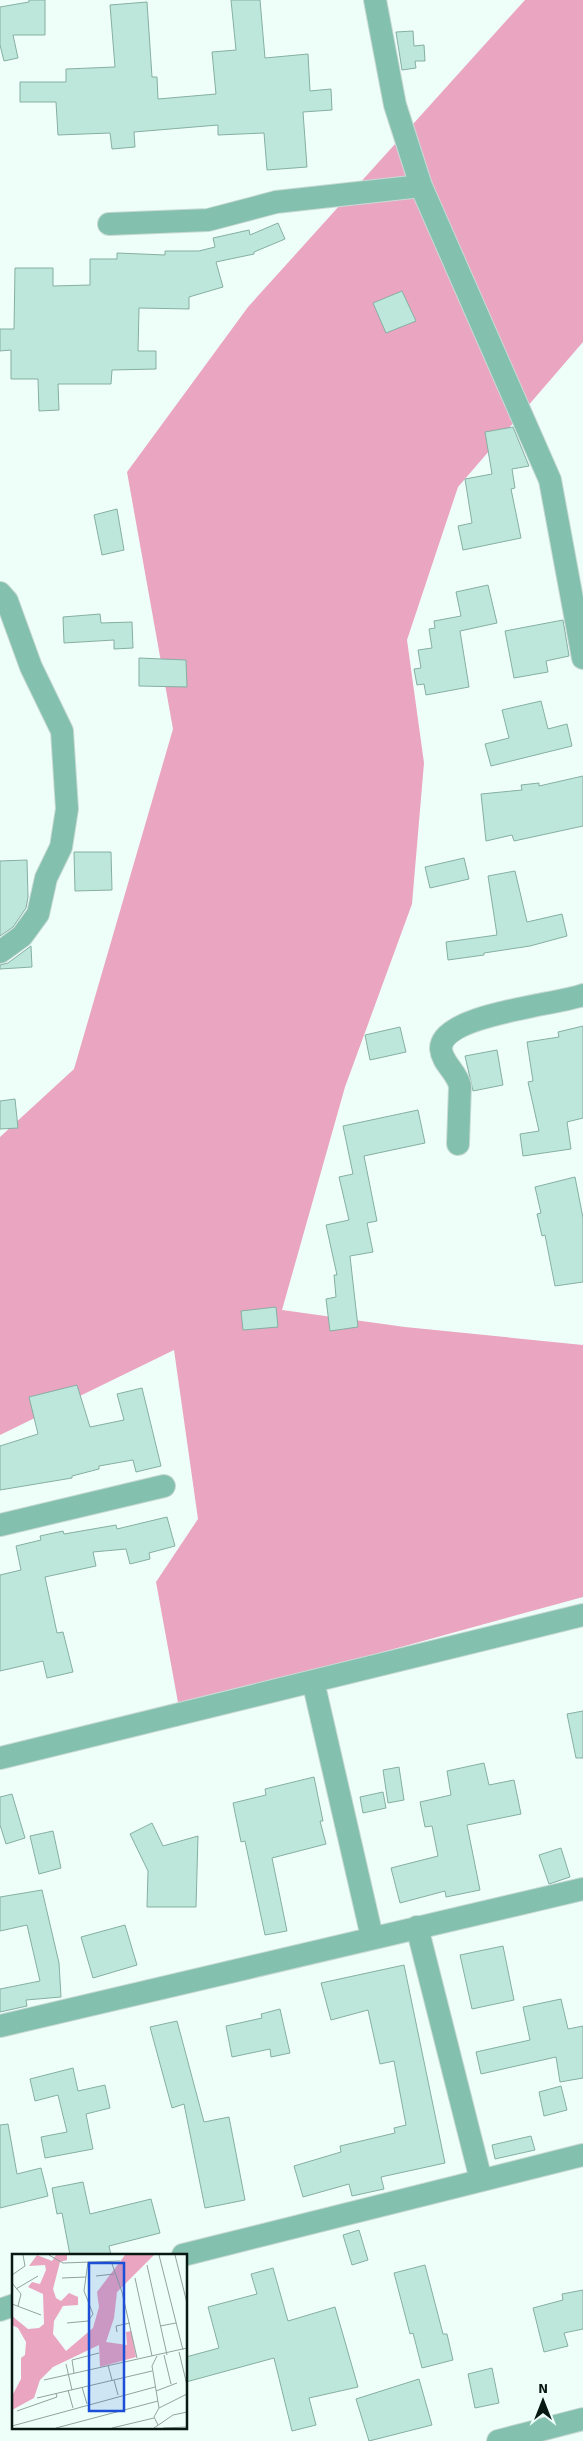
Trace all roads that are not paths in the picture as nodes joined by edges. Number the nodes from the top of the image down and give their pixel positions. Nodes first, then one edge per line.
1 (375, 0) edge
2 (421, 186) junction
3 (109, 224) dead end
4 (0, 593) edge
5 (583, 658) edge
6 (0, 952) edge
7 (583, 995) edge
8 (458, 1144) dead end
9 (164, 1486) dead end
10 (0, 1525) edge
11 (583, 1615) edge
12 (313, 1682) junction
13 (0, 1758) edge
14 (583, 1889) edge
15 (418, 1927) junction
16 (372, 1937) junction
17 (0, 2026) edge
18 (583, 2155) edge
19 (481, 2180) junction
20 (187, 2254) edge
21 (583, 2419) edge
22 (498, 2441) edge

1 - 2 street
2 - 3 street
2 - 5 street
4 - 6 street
7 - 8 street
9 - 10 street
11 - 12 street
12 - 13 street
12 - 16 street
14 - 15 street
15 - 16 street
15 - 19 street
16 - 17 street
18 - 19 street
19 - 20 street
21 - 22 street

